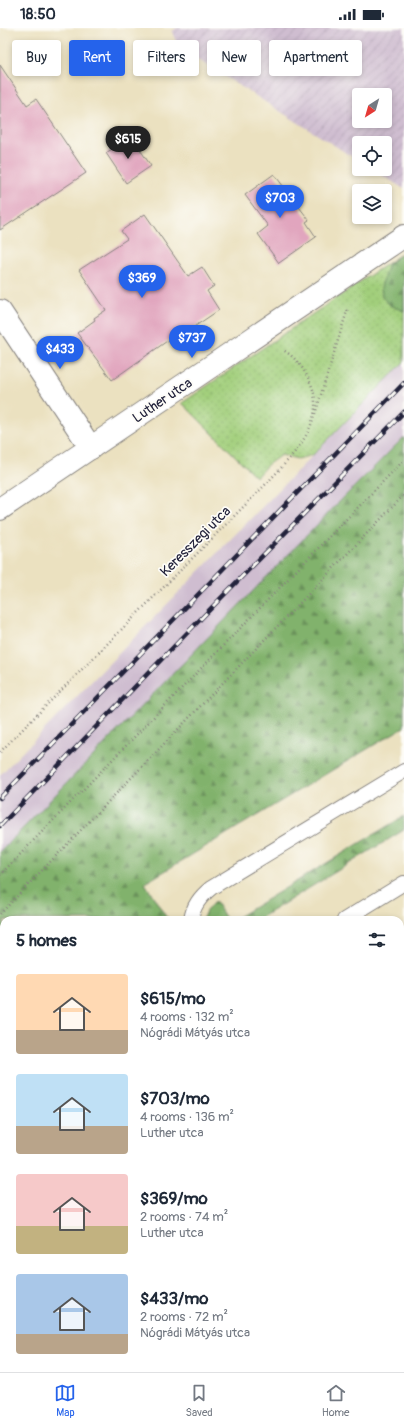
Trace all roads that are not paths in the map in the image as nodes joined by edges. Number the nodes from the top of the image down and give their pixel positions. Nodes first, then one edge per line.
1 (404, 236) edge
2 (0, 311) edge
3 (91, 448) junction
4 (0, 510) edge
5 (404, 771) edge
6 (404, 883) edge
7 (192, 916) edge
8 (350, 916) edge

1 - 3 street, Luther utca
2 - 3 street
3 - 4 street, Luther utca
5 - 7 lane
6 - 8 lane

